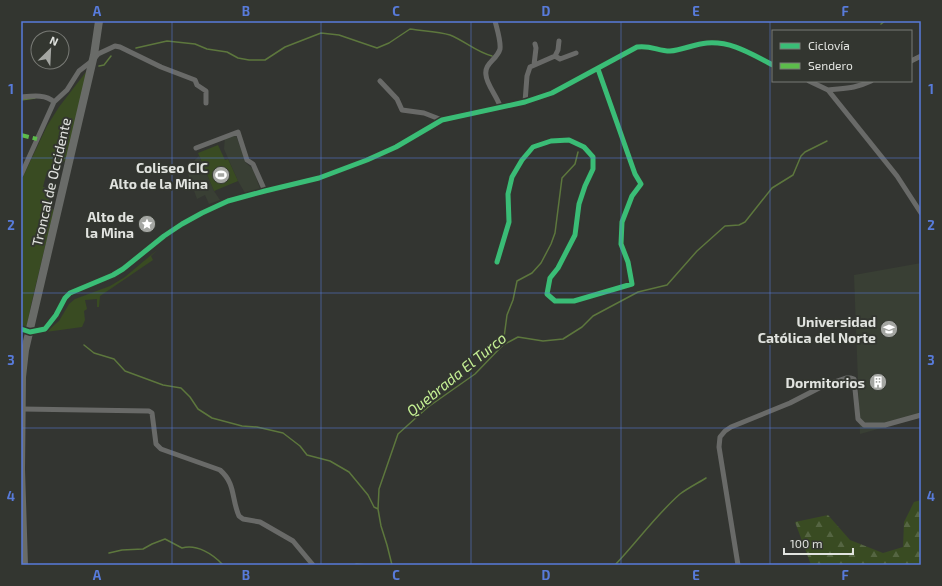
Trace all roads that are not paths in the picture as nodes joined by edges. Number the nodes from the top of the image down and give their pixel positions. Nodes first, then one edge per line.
1 (99, 21) edge
2 (494, 21) edge
3 (558, 41) dead end
4 (535, 44) dead end
5 (576, 53) dead end
6 (555, 56) junction
7 (921, 56) edge
8 (912, 60) edge
9 (92, 61) junction
10 (772, 64) edge
11 (534, 66) junction
12 (598, 69) junction
13 (380, 80) dead end
14 (811, 82) edge
15 (869, 82) edge
16 (828, 90) junction
17 (21, 97) edge
18 (54, 102) junction
19 (525, 102) junction
20 (206, 103) dead end
21 (500, 106) junction
22 (442, 120) junction
23 (196, 148) dead end
24 (21, 175) edge
25 (265, 191) junction
26 (921, 213) edge
27 (496, 262) dead end
28 (21, 329) edge
29 (30, 332) junction
30 (22, 409) edge
31 (921, 415) edge
32 (21, 469) edge
33 (24, 565) edge
34 (313, 565) edge
35 (738, 565) edge

1 - 9 main road, Troncal de Occidente
2 - 21 street
3 - 6 street
4 - 11 street
5 - 6 street
6 - 11 street
7 - 8 street
9 - 18 street
9 - 20 street
9 - 29 main road, Troncal de Occidente
10 - 12 street
11 - 19 street
12 - 19 street
12 - 27 street
13 - 22 street
14 - 16 street
15 - 16 street
16 - 26 street
17 - 18 street
18 - 24 street
19 - 21 street
21 - 22 street
22 - 25 street
23 - 25 street
25 - 29 street
28 - 29 street
29 - 30 main road, Troncal de Occidente
30 - 32 main road, Troncal de Occidente
30 - 34 street
31 - 35 street
32 - 33 main road, Troncal de Occidente

